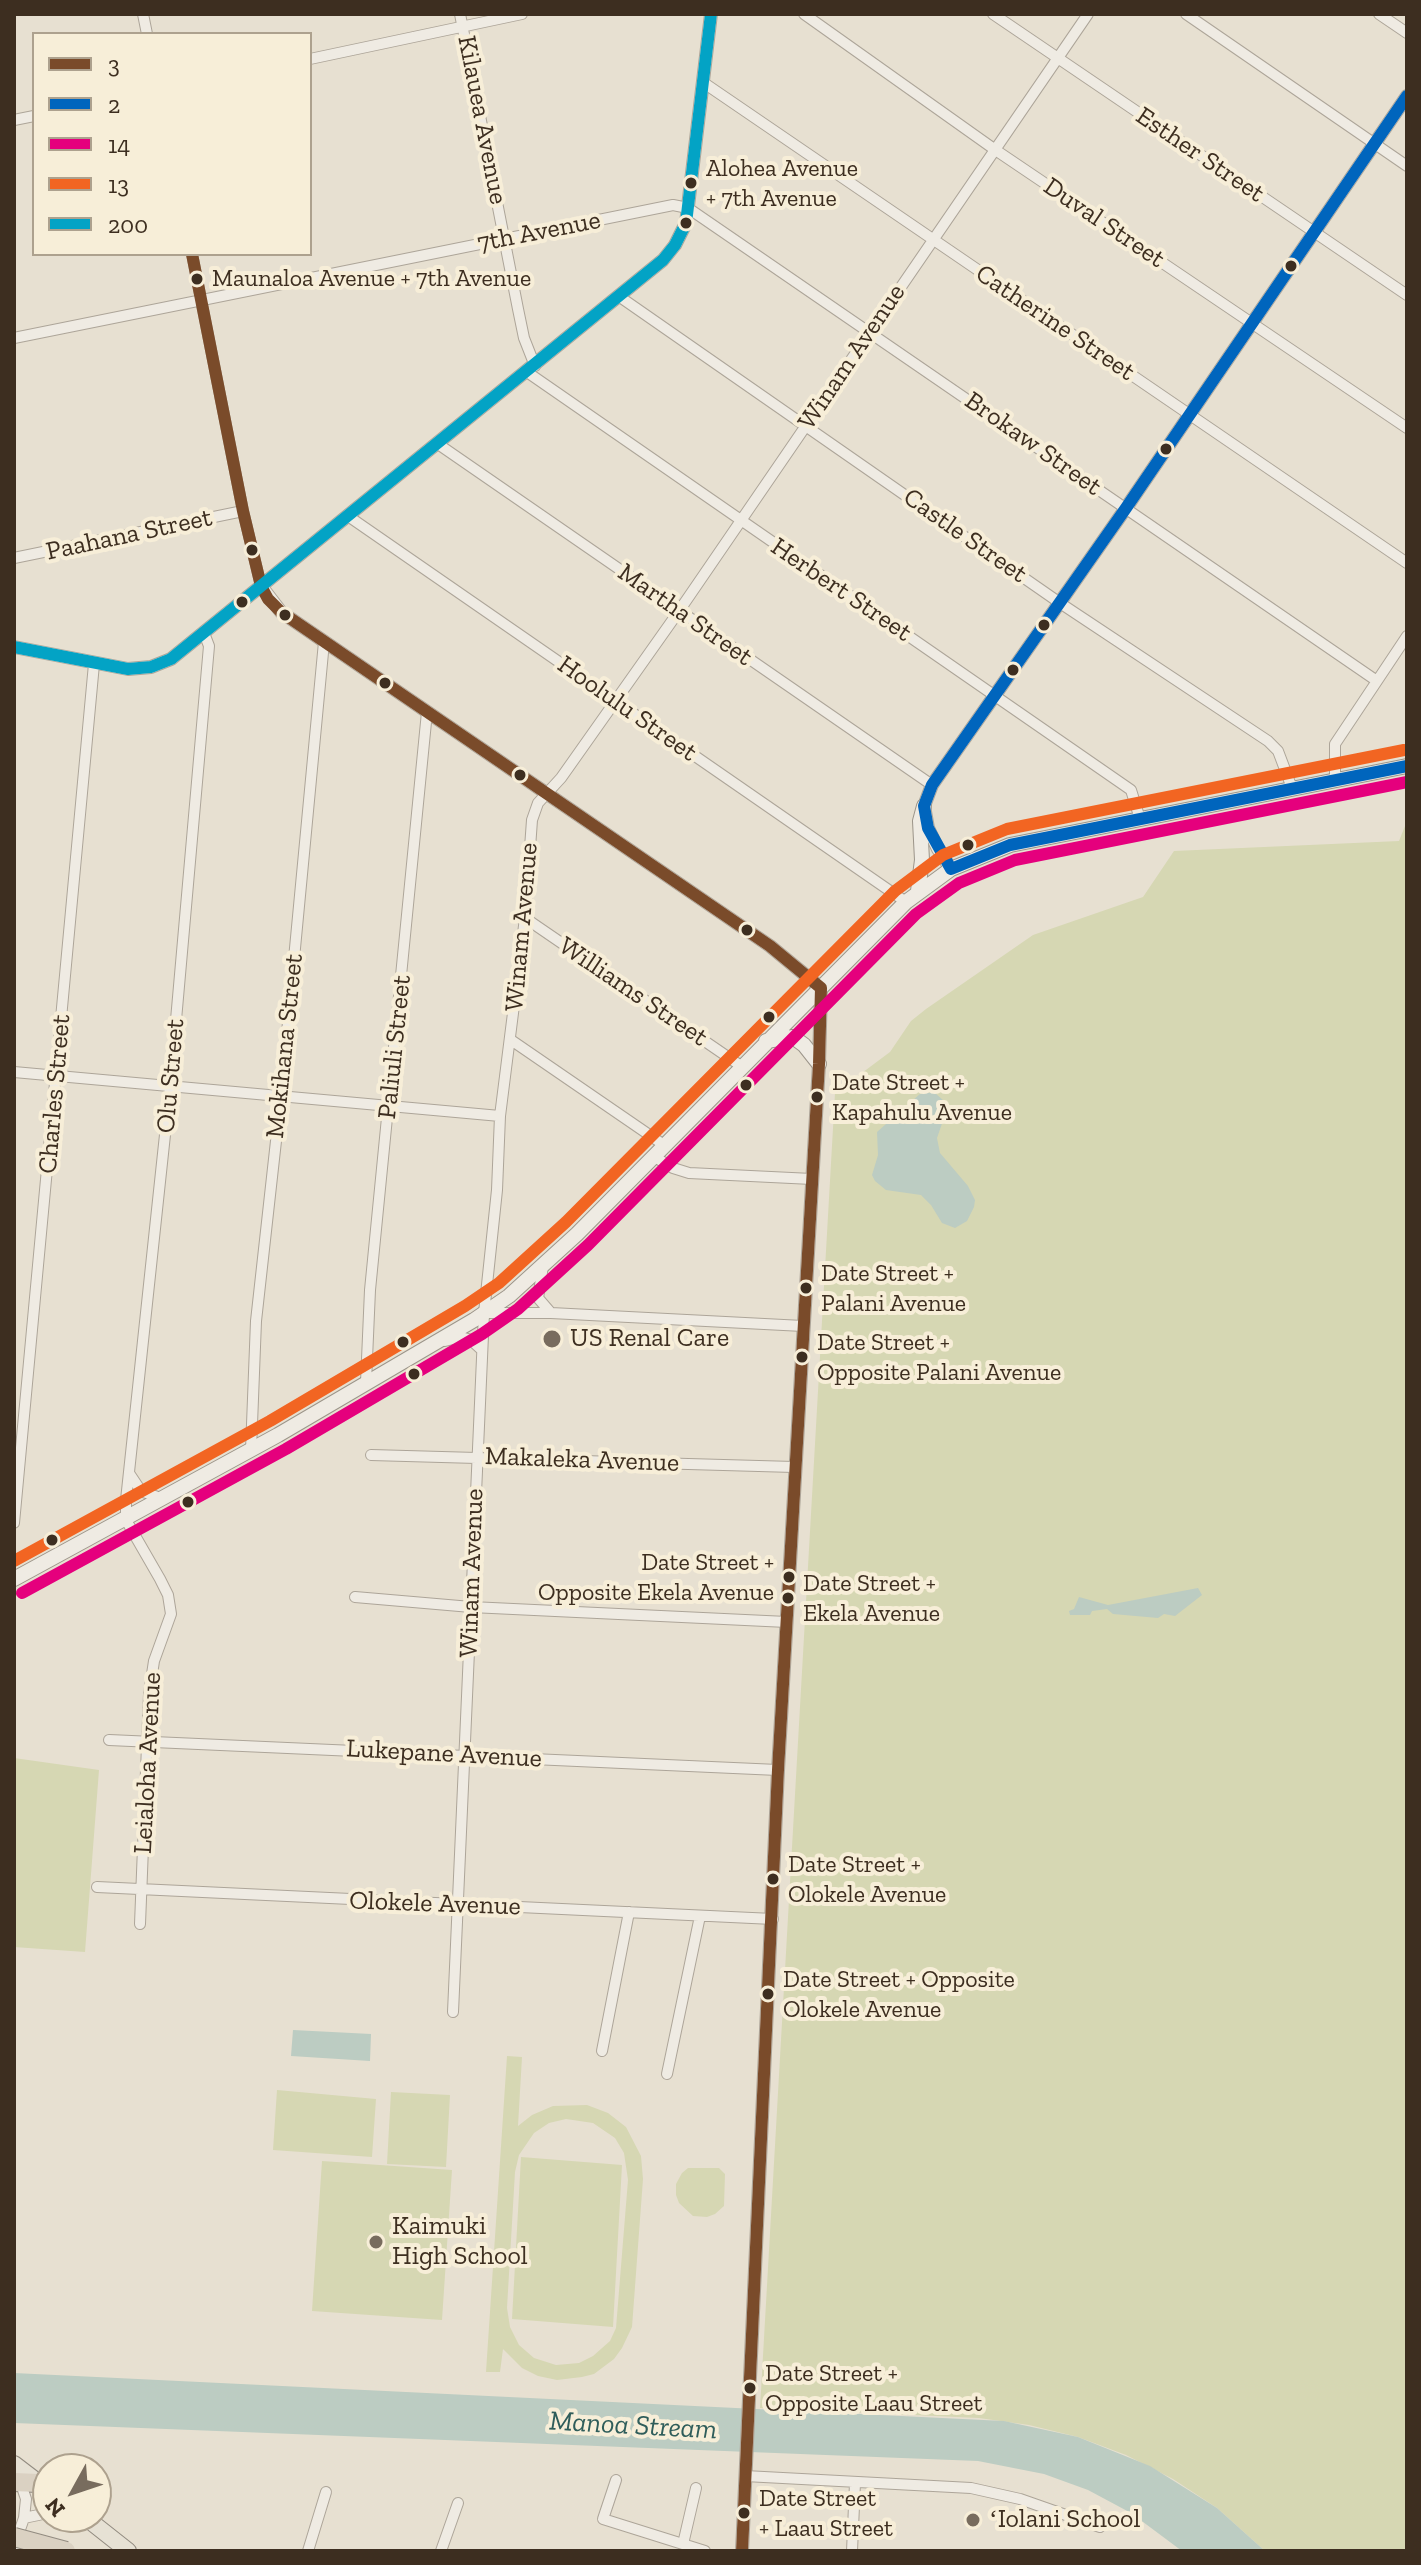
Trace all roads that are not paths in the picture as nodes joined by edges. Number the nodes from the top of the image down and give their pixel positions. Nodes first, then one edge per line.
1 (460, 14) edge
2 (522, 14) edge
3 (711, 14) edge
4 (804, 14) edge
5 (993, 14) edge
6 (1088, 14) edge
7 (1186, 14) edge
8 (1379, 14) edge
9 (463, 26) junction
10 (1407, 33) edge
11 (312, 59) edge
12 (1057, 59) junction
13 (704, 83) junction
14 (1407, 96) edge
15 (1374, 143) junction
16 (994, 149) junction
17 (1407, 166) edge
18 (688, 208) junction
19 (1314, 231) junction
20 (506, 239) junction
21 (932, 240) junction
22 (192, 256) edge
23 (1407, 295) edge
24 (620, 297) junction
25 (202, 301) junction
26 (1251, 322) junction
27 (870, 330) junction
28 (14, 338) edge
29 (531, 369) junction
30 (1188, 413) junction
31 (805, 425) junction
32 (1407, 428) edge
33 (438, 444) junction
34 (1126, 508) junction
35 (243, 511) junction
36 (348, 516) junction
37 (741, 520) junction
38 (14, 558) edge
39 (1407, 563) edge
40 (261, 586) junction
41 (1060, 603) junction
42 (679, 611) junction
43 (204, 633) junction
44 (1407, 636) edge
45 (324, 642) junction
46 (16, 648) edge
47 (94, 664) junction
48 (1377, 681) junction
49 (995, 695) junction
50 (614, 700) junction
51 (427, 712) junction
52 (1407, 766) edge
53 (1335, 779) junction
54 (932, 785) junction
55 (1292, 788) junction
56 (547, 794) junction
57 (924, 806) junction
58 (1140, 819) junction
59 (951, 869) junction
60 (918, 891) junction
61 (906, 902) junction
62 (525, 918) junction
63 (821, 988) junction
64 (511, 1040) junction
65 (766, 1041) junction
66 (819, 1064) junction
67 (741, 1066) junction
68 (14, 1072) edge
69 (56, 1076) junction
70 (170, 1088) junction
71 (281, 1096) junction
72 (389, 1107) junction
73 (500, 1116) junction
74 (659, 1151) junction
75 (812, 1179) junction
76 (543, 1266) junction
77 (484, 1313) junction
78 (551, 1313) junction
79 (803, 1326) junction
80 (428, 1346) junction
81 (482, 1350) junction
82 (366, 1382) junction
83 (251, 1450) junction
84 (371, 1455) dead end
85 (477, 1457) junction
86 (794, 1467) junction
87 (129, 1473) junction
88 (163, 1499) junction
89 (126, 1520) junction
90 (14, 1523) edge
91 (14, 1579) edge
92 (355, 1597) dead end
93 (471, 1607) junction
94 (787, 1622) junction
95 (109, 1740) dead end
96 (149, 1740) junction
97 (463, 1756) junction
98 (778, 1770) junction
99 (97, 1887) dead end
100 (141, 1891) junction
101 (456, 1905) junction
102 (629, 1912) junction
103 (700, 1916) junction
104 (773, 1919) junction
105 (140, 1924) dead end
106 (453, 2012) dead end
107 (602, 2051) dead end
108 (667, 2074) dead end
109 (745, 2476) junction
110 (25, 2479) edge
111 (616, 2480) dead end
112 (855, 2483) junction
113 (696, 2488) dead end
114 (326, 2492) dead end
115 (458, 2503) dead end
116 (32, 2516) edge
117 (24, 2518) junction
118 (1100, 2527) dead end
119 (105, 2533) edge
120 (14, 2537) edge
121 (683, 2544) junction
122 (22, 2551) edge
123 (66, 2551) edge
124 (128, 2551) edge
125 (308, 2551) edge
126 (441, 2551) edge
127 (705, 2551) edge
128 (742, 2551) edge
129 (852, 2551) edge

1 - 9 street, Kilauea Avenue
2 - 9 street
3 - 13 street
4 - 16 street, Duval Street
5 - 12 street, Esther Street
6 - 12 street, Winam Avenue
7 - 15 street
8 - 10 street
9 - 11 street
9 - 20 street, Kilauea Avenue
12 - 16 street, Winam Avenue
12 - 19 street, Esther Street
13 - 18 street
13 - 21 street, Catherine Street
14 - 15 street
15 - 17 street
15 - 19 street
16 - 21 street, Winam Avenue
16 - 26 street, Duval Street
18 - 20 street, 7th Avenue
18 - 24 street
18 - 27 street, Brokaw Street
19 - 23 street, Esther Street
19 - 26 street
20 - 25 street, 7th Avenue
20 - 29 street, Kilauea Avenue
21 - 27 street, Winam Avenue
21 - 30 street, Catherine Street
22 - 25 street
24 - 29 street
24 - 31 street, Castle Street
25 - 28 street, 7th Avenue
25 - 35 street
26 - 30 street
26 - 32 street, Duval Street
27 - 31 street, Winam Avenue
27 - 34 street, Brokaw Street
29 - 33 street
29 - 37 street, Herbert Street
30 - 34 street
30 - 39 street, Catherine Street
31 - 37 street, Winam Avenue
31 - 41 street, Castle Street
33 - 36 street
33 - 42 street, Martha Street
34 - 41 street
34 - 48 street, Brokaw Street
35 - 38 street, Paahana Street
35 - 40 street
36 - 40 street
36 - 50 street, Hoolulu Street
37 - 42 street, Winam Avenue
37 - 49 street, Herbert Street
40 - 43 street
40 - 45 street
41 - 49 street
41 - 55 street, Castle Street
42 - 50 street, Winam Avenue
42 - 54 street, Martha Street
43 - 47 street
43 - 70 street, Olu Street
44 - 48 street
45 - 51 street
45 - 71 street, Mokihana Street
46 - 47 street
47 - 69 street, Charles Street
48 - 53 street
49 - 54 street
49 - 58 street, Herbert Street
50 - 56 street, Winam Avenue
50 - 61 street, Hoolulu Street
51 - 56 street
51 - 72 street, Paliuli Street
52 - 53 main road
53 - 55 main road
54 - 57 street
55 - 58 main road
56 - 62 street, Winam Avenue
56 - 63 street
57 - 59 street
57 - 60 main road
58 - 59 main road
59 - 60 main road
60 - 61 main road
61 - 63 main road
62 - 64 street, Winam Avenue
62 - 67 street, Williams Street
63 - 65 main road
63 - 66 street
64 - 73 street, Winam Avenue
64 - 74 street
65 - 66 main road
65 - 67 main road
66 - 75 street
67 - 74 main road
68 - 69 street
69 - 70 street
69 - 90 street, Charles Street
70 - 71 street
70 - 87 street, Olu Street
71 - 72 street
71 - 83 street, Mokihana Street
72 - 73 street
72 - 82 street, Paliuli Street
73 - 77 street, Winam Avenue
74 - 75 street
74 - 76 main road
75 - 79 street
76 - 77 main road
76 - 78 street
77 - 78 street
77 - 80 main road
77 - 81 street, Winam Avenue
78 - 79 street
79 - 86 street
80 - 81 street
80 - 82 main road
81 - 85 street, Winam Avenue
82 - 83 main road
83 - 88 main road
84 - 85 street, Makaleka Avenue
85 - 86 street, Makaleka Avenue
85 - 93 street, Winam Avenue
86 - 94 street
87 - 88 street
87 - 89 street, Olu Street
88 - 89 main road
89 - 91 main road
89 - 96 street, Leialoha Avenue
92 - 93 street
93 - 94 street
93 - 97 street, Winam Avenue
94 - 98 street
95 - 96 street, Lukepane Avenue
96 - 97 street, Lukepane Avenue
96 - 100 street, Leialoha Avenue
97 - 98 street, Lukepane Avenue
97 - 101 street, Winam Avenue
98 - 104 street
99 - 100 street, Olokele Avenue
100 - 101 street, Olokele Avenue
100 - 105 street, Leialoha Avenue
101 - 102 street, Olokele Avenue
101 - 106 street, Winam Avenue
102 - 103 street, Olokele Avenue
102 - 107 street
103 - 104 street, Olokele Avenue
103 - 108 street
104 - 109 street
109 - 112 street
109 - 128 street
110 - 117 street
111 - 121 street
112 - 118 street
112 - 129 street
113 - 121 street
114 - 125 street
115 - 126 street
116 - 117 street
117 - 122 street
119 - 124 main road
120 - 123 highway, bridge
121 - 127 street

